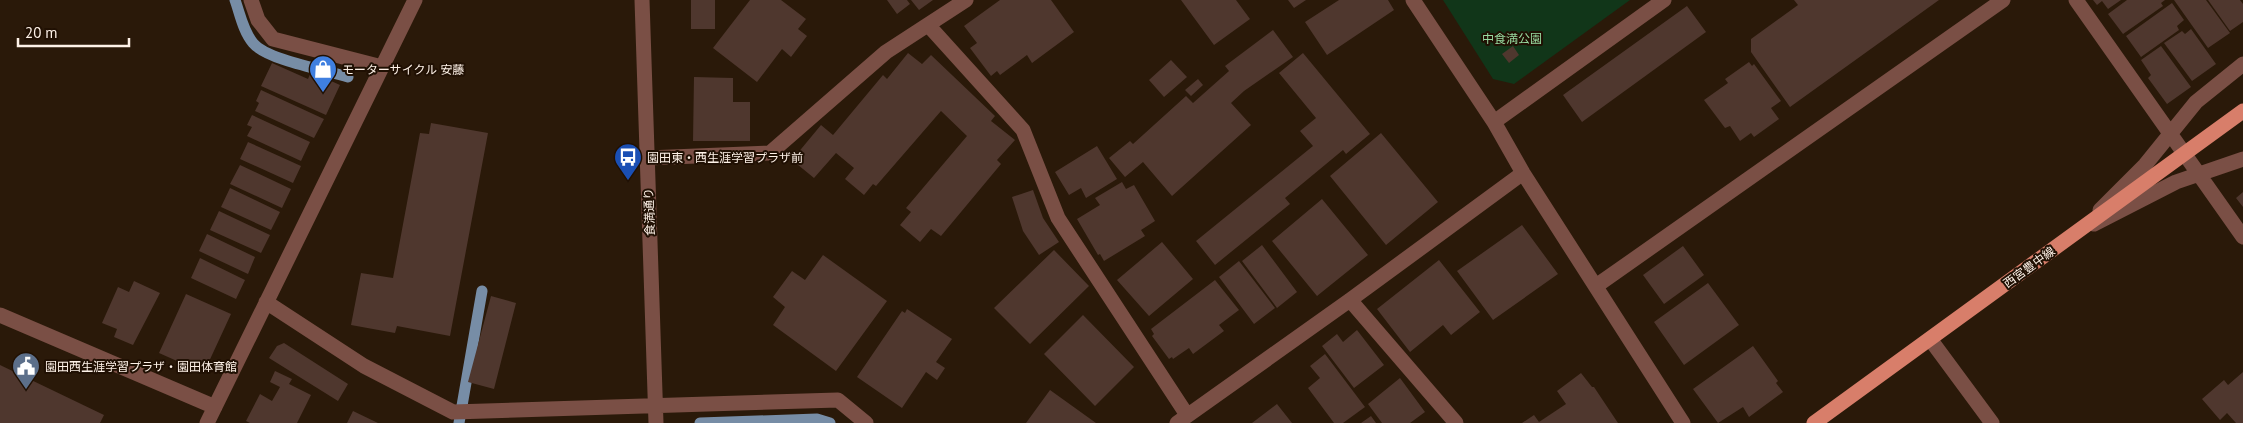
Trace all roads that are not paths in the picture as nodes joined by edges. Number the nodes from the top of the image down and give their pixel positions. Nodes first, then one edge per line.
1 (252, 0) edge
2 (416, 0) edge
3 (642, 0) edge
4 (966, 0) edge
5 (1413, 0) edge
6 (1664, 0) edge
7 (2003, 0) edge
8 (2076, 0) edge
9 (928, 26) junction
10 (2243, 64) edge
11 (382, 67) junction
12 (2243, 112) edge
13 (1494, 122) junction
14 (2171, 134) junction
15 (2185, 155) junction
16 (647, 158) junction
17 (2243, 159) edge
18 (1523, 174) junction
19 (2199, 174) junction
20 (2077, 232) junction
21 (2243, 237) edge
22 (1596, 286) junction
23 (1350, 300) junction
24 (266, 302) junction
25 (0, 314) edge
26 (1930, 339) junction
27 (655, 405) junction
28 (215, 407) junction
29 (1182, 419) edge
30 (207, 423) edge
31 (656, 423) edge
32 (866, 423) edge
33 (1456, 423) edge
34 (1683, 423) edge
35 (1814, 423) edge
36 (1992, 423) edge

1 - 11 street
2 - 11 street
3 - 16 street, 食満通り
4 - 9 street
5 - 13 street
6 - 13 street
7 - 22 street
8 - 14 street
9 - 16 street
9 - 29 street
10 - 14 street
11 - 24 street
12 - 15 main road, 西宮豊中線
13 - 18 street
14 - 15 street
14 - 20 street
15 - 19 street
15 - 20 main road, 西宮豊中線
16 - 27 street, 食満通り
17 - 19 street
18 - 22 street
18 - 23 street
19 - 20 street
19 - 21 street
20 - 26 main road, 西宮豊中線
22 - 34 street
23 - 29 street
23 - 33 street
24 - 27 street
24 - 28 street
25 - 28 street
26 - 35 main road, 西宮豊中線
26 - 36 street
27 - 31 street, 食満通り
27 - 32 street
28 - 30 street

